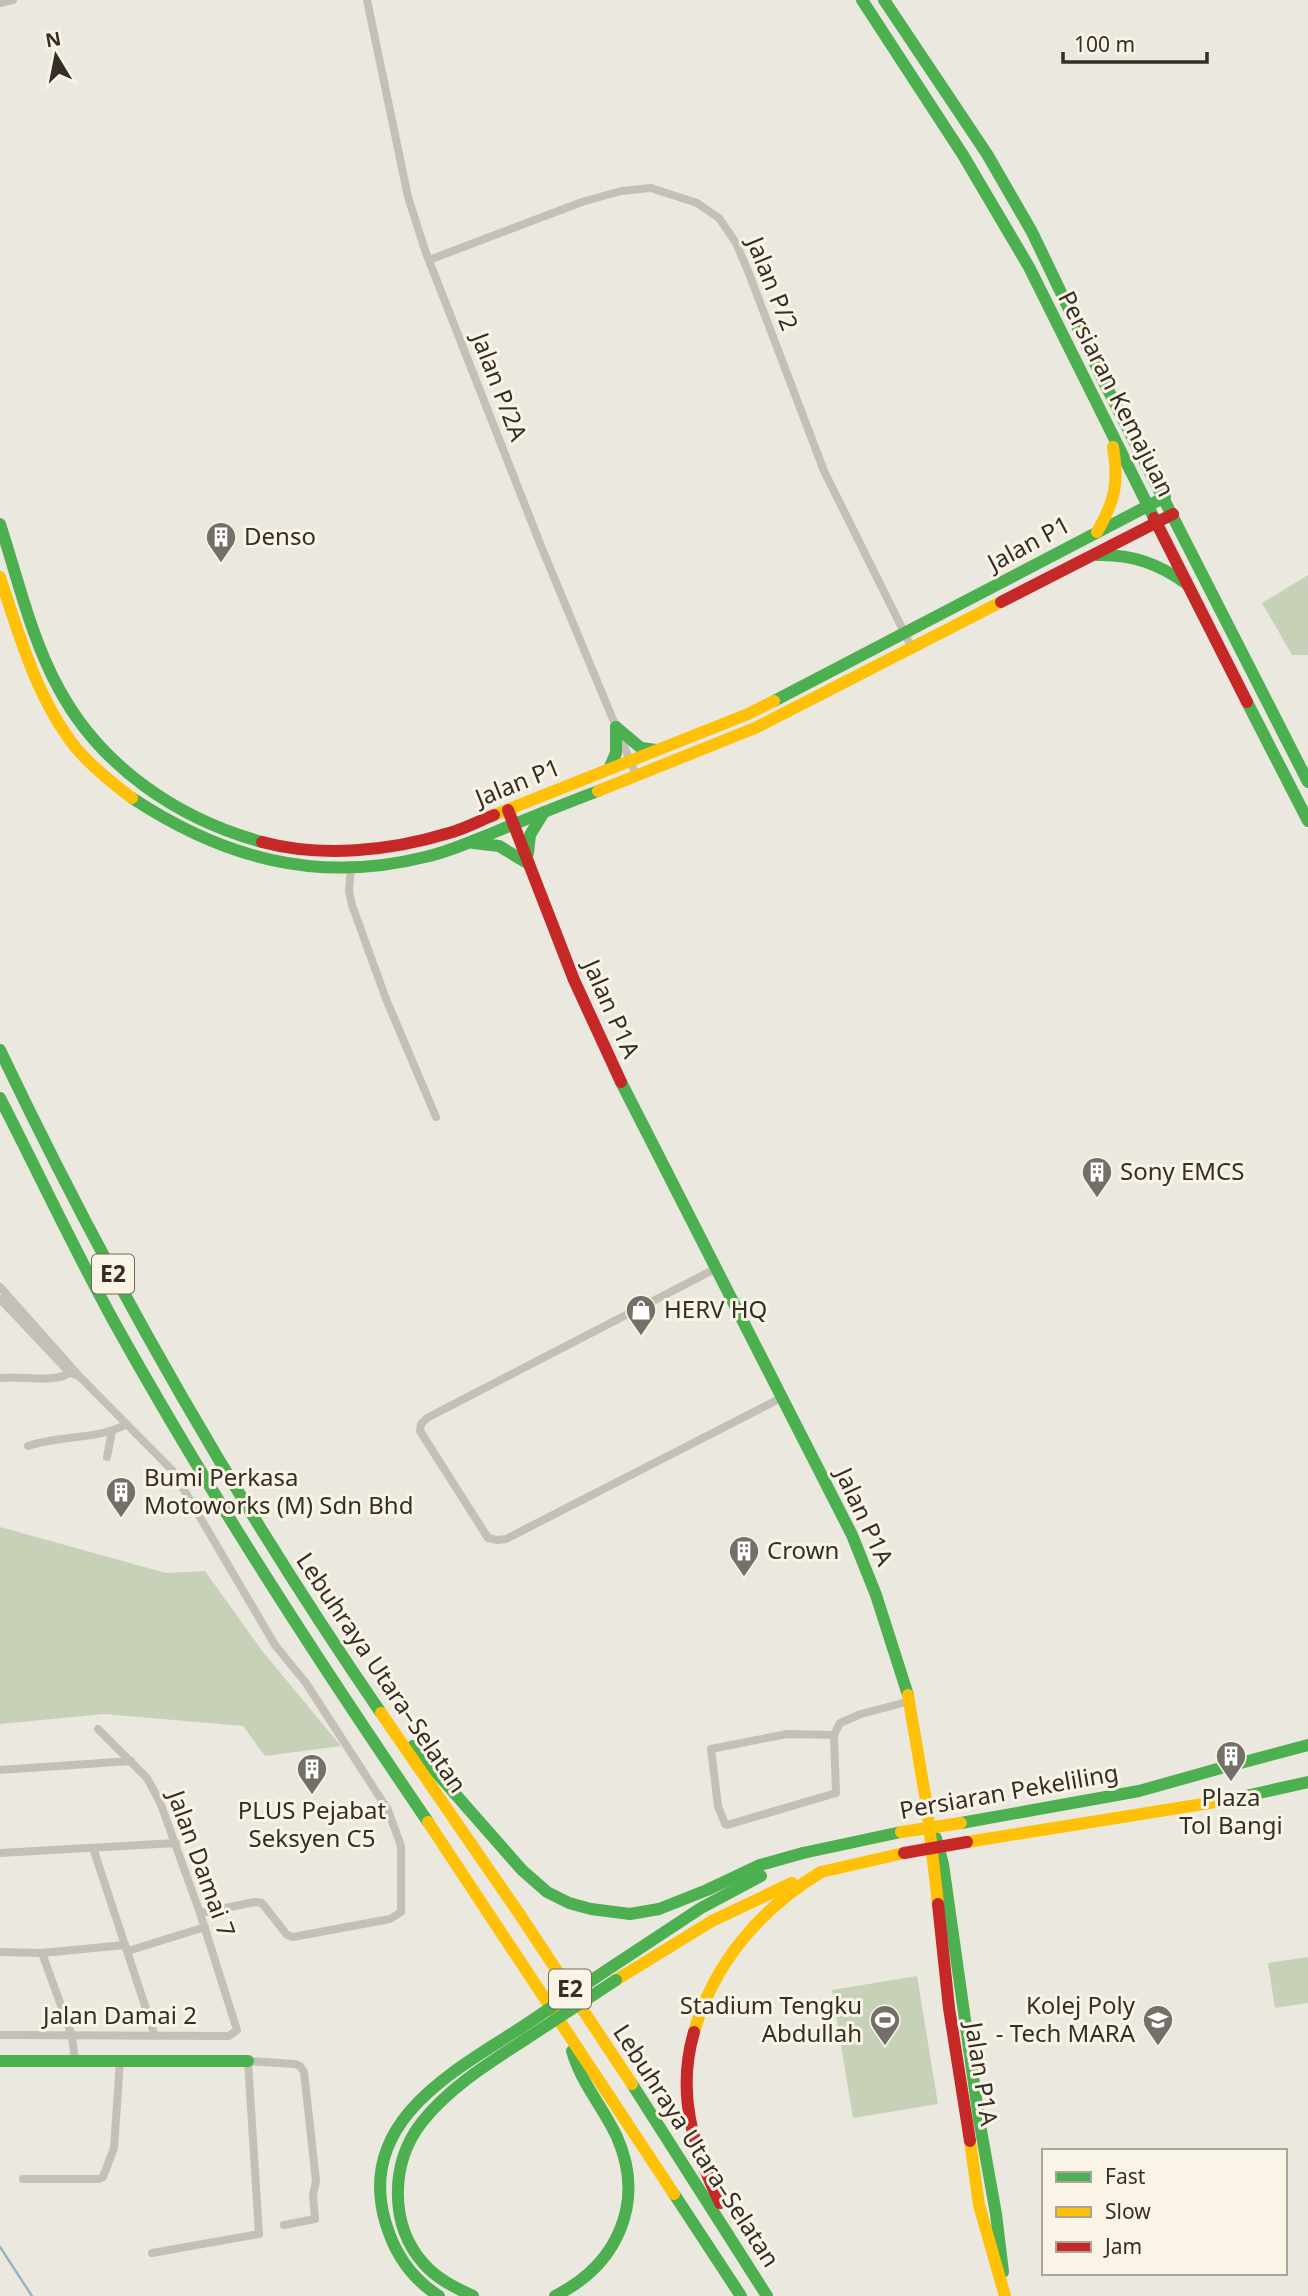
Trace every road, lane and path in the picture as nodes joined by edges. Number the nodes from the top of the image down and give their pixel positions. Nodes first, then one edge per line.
1 (13, 0) edge
2 (367, 0) edge
3 (862, 0) edge
4 (884, 0) edge
5 (0, 3) edge
6 (429, 260) junction
7 (1111, 433) junction
8 (1165, 497) junction
9 (1148, 506) junction
10 (1173, 514) junction
11 (1157, 522) junction
12 (0, 524) edge
13 (1096, 533) junction
14 (1092, 555) junction
15 (0, 577) edge
16 (1190, 586) junction
17 (905, 633) junction
18 (912, 648) junction
19 (616, 727) junction
20 (656, 750) junction
21 (630, 761) junction
22 (609, 769) junction
23 (636, 775) junction
24 (1308, 782) edge
25 (508, 810) junction
26 (544, 812) junction
27 (1307, 818) edge
28 (513, 824) junction
29 (467, 842) junction
30 (529, 864) junction
31 (351, 867) junction
32 (0, 1050) edge
33 (0, 1098) edge
34 (436, 1116) dead end
35 (715, 1269) junction
36 (0, 1287) edge
37 (0, 1299) edge
38 (74, 1373) junction
39 (0, 1378) edge
40 (781, 1398) junction
41 (125, 1425) junction
42 (112, 1431) junction
43 (29, 1446) dead end
44 (107, 1457) dead end
45 (363, 1689) junction
46 (910, 1701) junction
47 (98, 1729) dead end
48 (834, 1735) junction
49 (1308, 1745) edge
50 (131, 1761) junction
51 (0, 1770) edge
52 (1308, 1782) edge
53 (176, 1843) junction
54 (93, 1848) junction
55 (0, 1853) edge
56 (803, 1853) junction
57 (821, 1872) junction
58 (200, 1913) junction
59 (205, 1927) junction
60 (126, 1948) junction
61 (0, 1952) edge
62 (42, 1953) junction
63 (612, 1975) junction
64 (237, 2030) joint
65 (523, 2034) junction
66 (0, 2035) edge
67 (72, 2036) junction
68 (155, 2036) junction
69 (569, 2036) junction
70 (0, 2060) edge
71 (75, 2061) junction
72 (120, 2061) junction
73 (248, 2061) junction
74 (23, 2179) dead end
75 (284, 2225) dead end
76 (152, 2253) dead end
77 (1004, 2290) edge
78 (439, 2296) edge
79 (473, 2296) edge
80 (555, 2296) edge
81 (741, 2296) edge
82 (767, 2296) edge
83 (775, 2296) edge

1 - 5 street
2 - 6 street, Jalan P/2A
3 - 7 main road, Persiaran Kemajuan
4 - 8 main road, Persiaran Kemajuan
6 - 17 street, Jalan P/2
6 - 19 street, Jalan P/2A
7 - 9 main road, Persiaran Kemajuan
7 - 13 main road
8 - 9 main road, Jalan P1
8 - 10 main road, Persiaran Kemajuan
9 - 11 main road, Persiaran Kemajuan
9 - 13 main road, Jalan P1
10 - 11 main road, Jalan P1
10 - 24 main road, Persiaran Kemajuan
11 - 14 main road, Jalan P1
11 - 16 main road, Persiaran Kemajuan
12 - 25 main road, Jalan P1
13 - 17 main road, Jalan P1
14 - 16 main road
14 - 18 main road, Jalan P1
15 - 31 main road, Jalan P1
16 - 27 main road, Persiaran Kemajuan
17 - 18 street, Jalan P/2
17 - 20 main road, Jalan P1
18 - 23 main road, Jalan P1
19 - 20 main road
19 - 21 street, Jalan P/2A
19 - 22 main road
20 - 21 main road, Jalan P1
21 - 22 main road, Jalan P1
21 - 23 street, Jalan P/2A
22 - 25 main road, Jalan P1
23 - 26 main road, Jalan P1
25 - 28 main road, Jalan P1A
26 - 28 main road, Jalan P1
26 - 30 main road
28 - 29 main road, Jalan P1
28 - 30 main road, Jalan P1A
29 - 30 main road
29 - 31 main road, Jalan P1
30 - 35 main road, Jalan P1A
31 - 34 street
32 - 45 main road, Lebuhraya Utara–Selatan / E2
33 - 69 main road, Lebuhraya Utara–Selatan / E2
35 - 40 main road, Jalan P1A
35 - 40 street
36 - 38 street
37 - 38 street
38 - 39 street
38 - 41 street
40 - 46 main road, Jalan P1A
41 - 42 street
41 - 58 street
42 - 43 street
42 - 44 street
45 - 56 main road
45 - 82 main road, Lebuhraya Utara–Selatan / E2
46 - 48 street
46 - 77 main road, Jalan P1A
47 - 50 street, Jalan Damai 7
48 - 48 street
49 - 56 main road, Persiaran Pekeliling, bridge
50 - 51 street
50 - 53 street, Jalan Damai 7
52 - 57 main road, Persiaran Pekeliling, bridge
53 - 54 street
53 - 58 street, Jalan Damai 7
54 - 55 street
54 - 60 street
56 - 63 main road
57 - 63 main road
57 - 83 main road
58 - 59 street, Jalan Damai 7
59 - 60 street
59 - 64 street, Jalan Damai 7
60 - 62 street
60 - 68 street
61 - 62 street
62 - 67 street
63 - 65 main road, bridge
64 - 68 street, Jalan Damai 2
65 - 78 main road
65 - 79 main road
66 - 67 street, Jalan Damai 2
67 - 68 street, Jalan Damai 2
67 - 71 street
69 - 80 main road
69 - 81 main road, Lebuhraya Utara–Selatan / E2
70 - 71 main road
71 - 72 main road
72 - 73 main road
72 - 74 street
73 - 75 street
73 - 76 street

